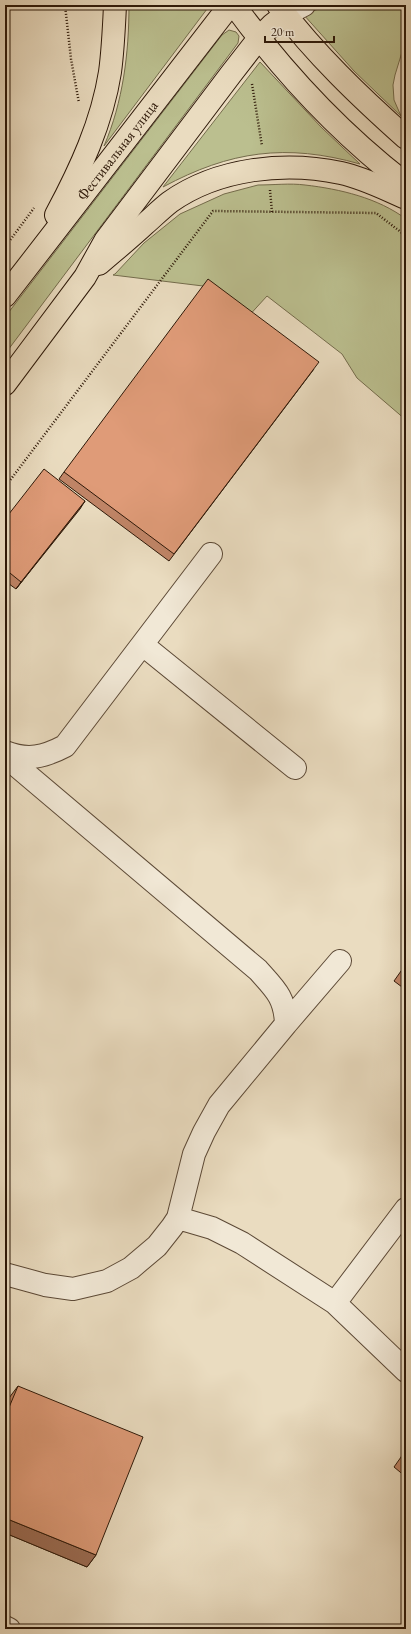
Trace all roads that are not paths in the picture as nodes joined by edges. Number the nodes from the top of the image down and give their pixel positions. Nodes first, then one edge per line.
1 (115, 5) edge
2 (230, 5) edge
3 (234, 5) edge
4 (289, 8) edge
5 (259, 38) junction
6 (406, 138) edge
7 (406, 184) edge
8 (406, 198) edge
9 (30, 265) junction
10 (85, 277) junction
11 (5, 296) edge
12 (5, 384) edge
13 (211, 554) dead end
14 (143, 645) junction
15 (5, 752) edge
16 (5, 756) edge
17 (295, 768) dead end
18 (340, 961) dead end
19 (286, 1024) junction
20 (406, 1209) edge
21 (178, 1218) junction
22 (5, 1274) edge
23 (335, 1303) junction
24 (406, 1371) edge
25 (5, 1627) edge
26 (9, 1629) edge

1 - 9 main road
2 - 9 main road, Фестивальная улица
3 - 5 main road
4 - 5 main road
4 - 6 main road
5 - 7 main road
5 - 10 main road
8 - 10 main road
9 - 11 main road, Фестивальная улица
10 - 12 main road
13 - 14 lane
14 - 15 lane
14 - 17 lane
16 - 19 lane
18 - 19 lane
19 - 21 lane
20 - 23 lane
21 - 22 lane
21 - 23 lane
23 - 24 lane
25 - 26 lane

